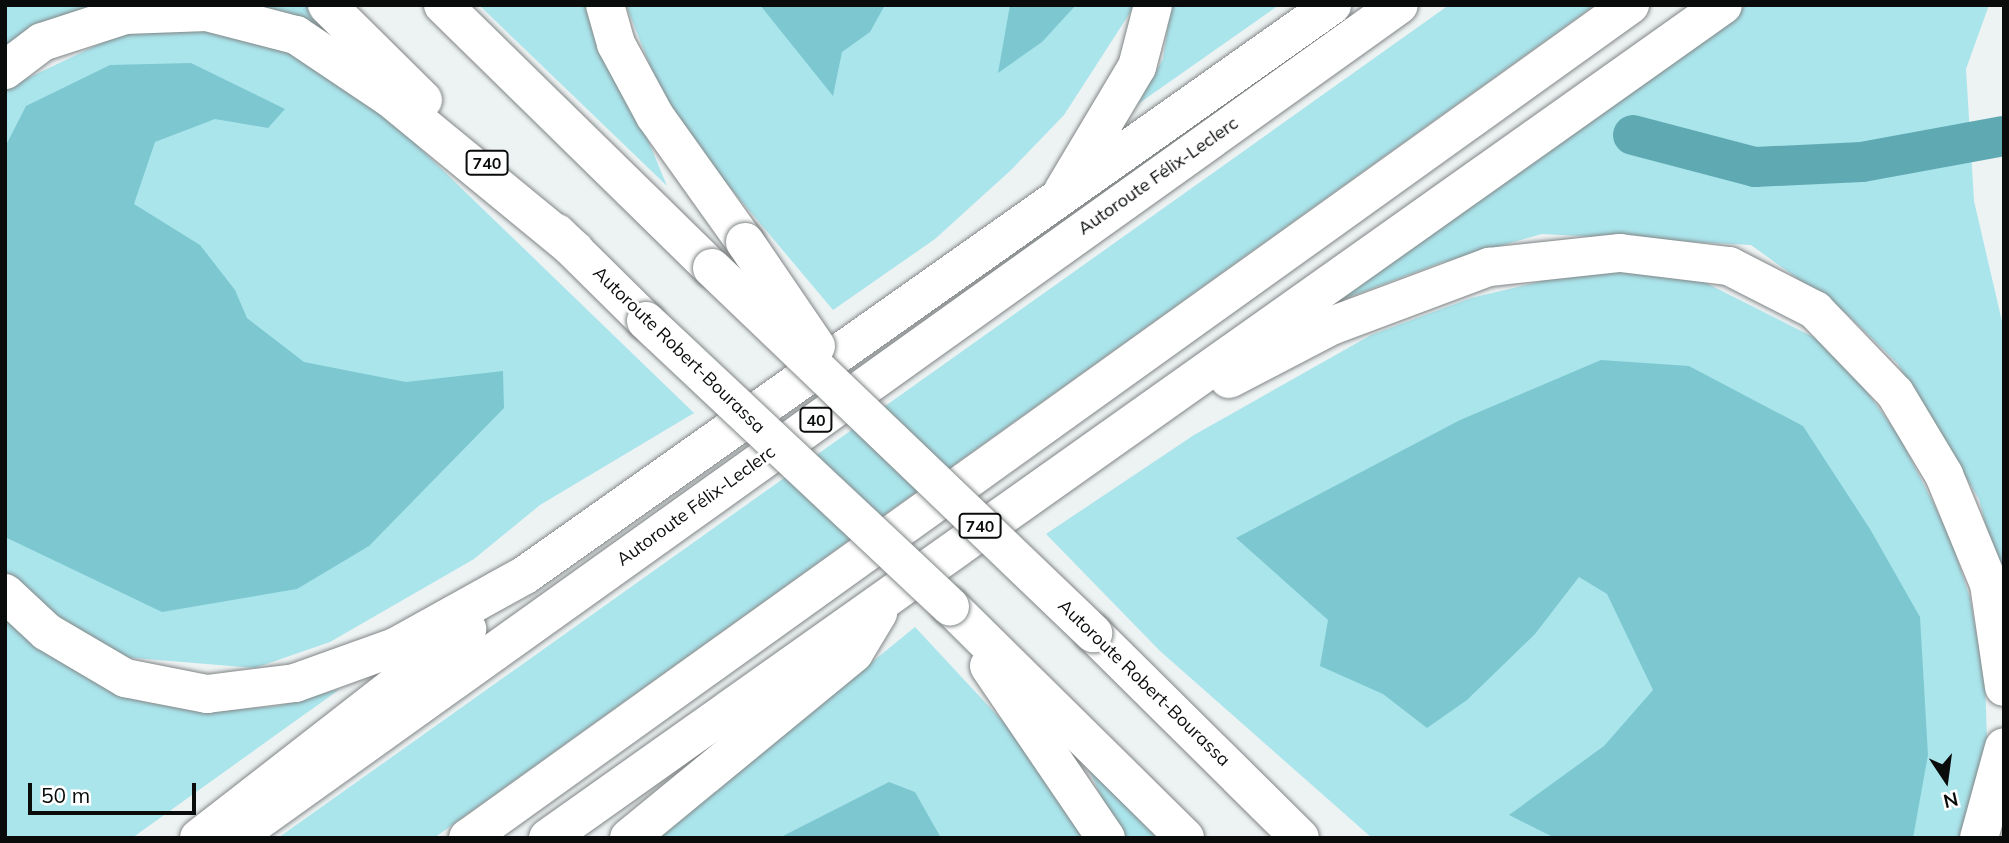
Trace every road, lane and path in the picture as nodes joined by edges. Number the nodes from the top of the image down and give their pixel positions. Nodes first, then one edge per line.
1 (327, 5) edge
2 (443, 5) edge
3 (605, 5) edge
4 (1153, 5) edge
5 (1332, 5) edge
6 (1399, 5) edge
7 (1630, 5) edge
8 (1723, 5) edge
9 (5, 70) edge
10 (1058, 200) junction
11 (575, 250) junction
12 (867, 420) junction
13 (1085, 456) junction
14 (525, 575) junction
15 (5, 593) edge
16 (889, 596) junction
17 (2004, 687) edge
18 (1018, 689) junction
19 (2004, 747) edge
20 (1255, 791) junction
21 (200, 838) edge
22 (234, 838) edge
23 (468, 838) edge
24 (548, 838) edge
25 (629, 838) edge
26 (1106, 838) edge
27 (1185, 838) edge
28 (1300, 838) edge
29 (1318, 838) edge
30 (1979, 838) edge

1 - 11 highway, Autoroute Robert-Bourassa / 740
2 - 12 highway, Autoroute Robert-Bourassa / 740, bridge
3 - 12 highway, bridge
4 - 10 highway
5 - 10 highway
6 - 22 highway, Autoroute Félix-Leclerc / 40
7 - 23 highway
8 - 13 highway
9 - 11 highway
10 - 14 highway
11 - 18 highway, Autoroute Robert-Bourassa / 740, bridge
12 - 20 highway, Autoroute Robert-Bourassa / 740, bridge
13 - 16 highway
13 - 17 highway
14 - 15 highway
14 - 21 highway
16 - 24 highway
16 - 25 highway
18 - 26 highway
18 - 27 highway
19 - 30 highway
20 - 28 highway, Autoroute Robert-Bourassa / 740
20 - 29 highway

